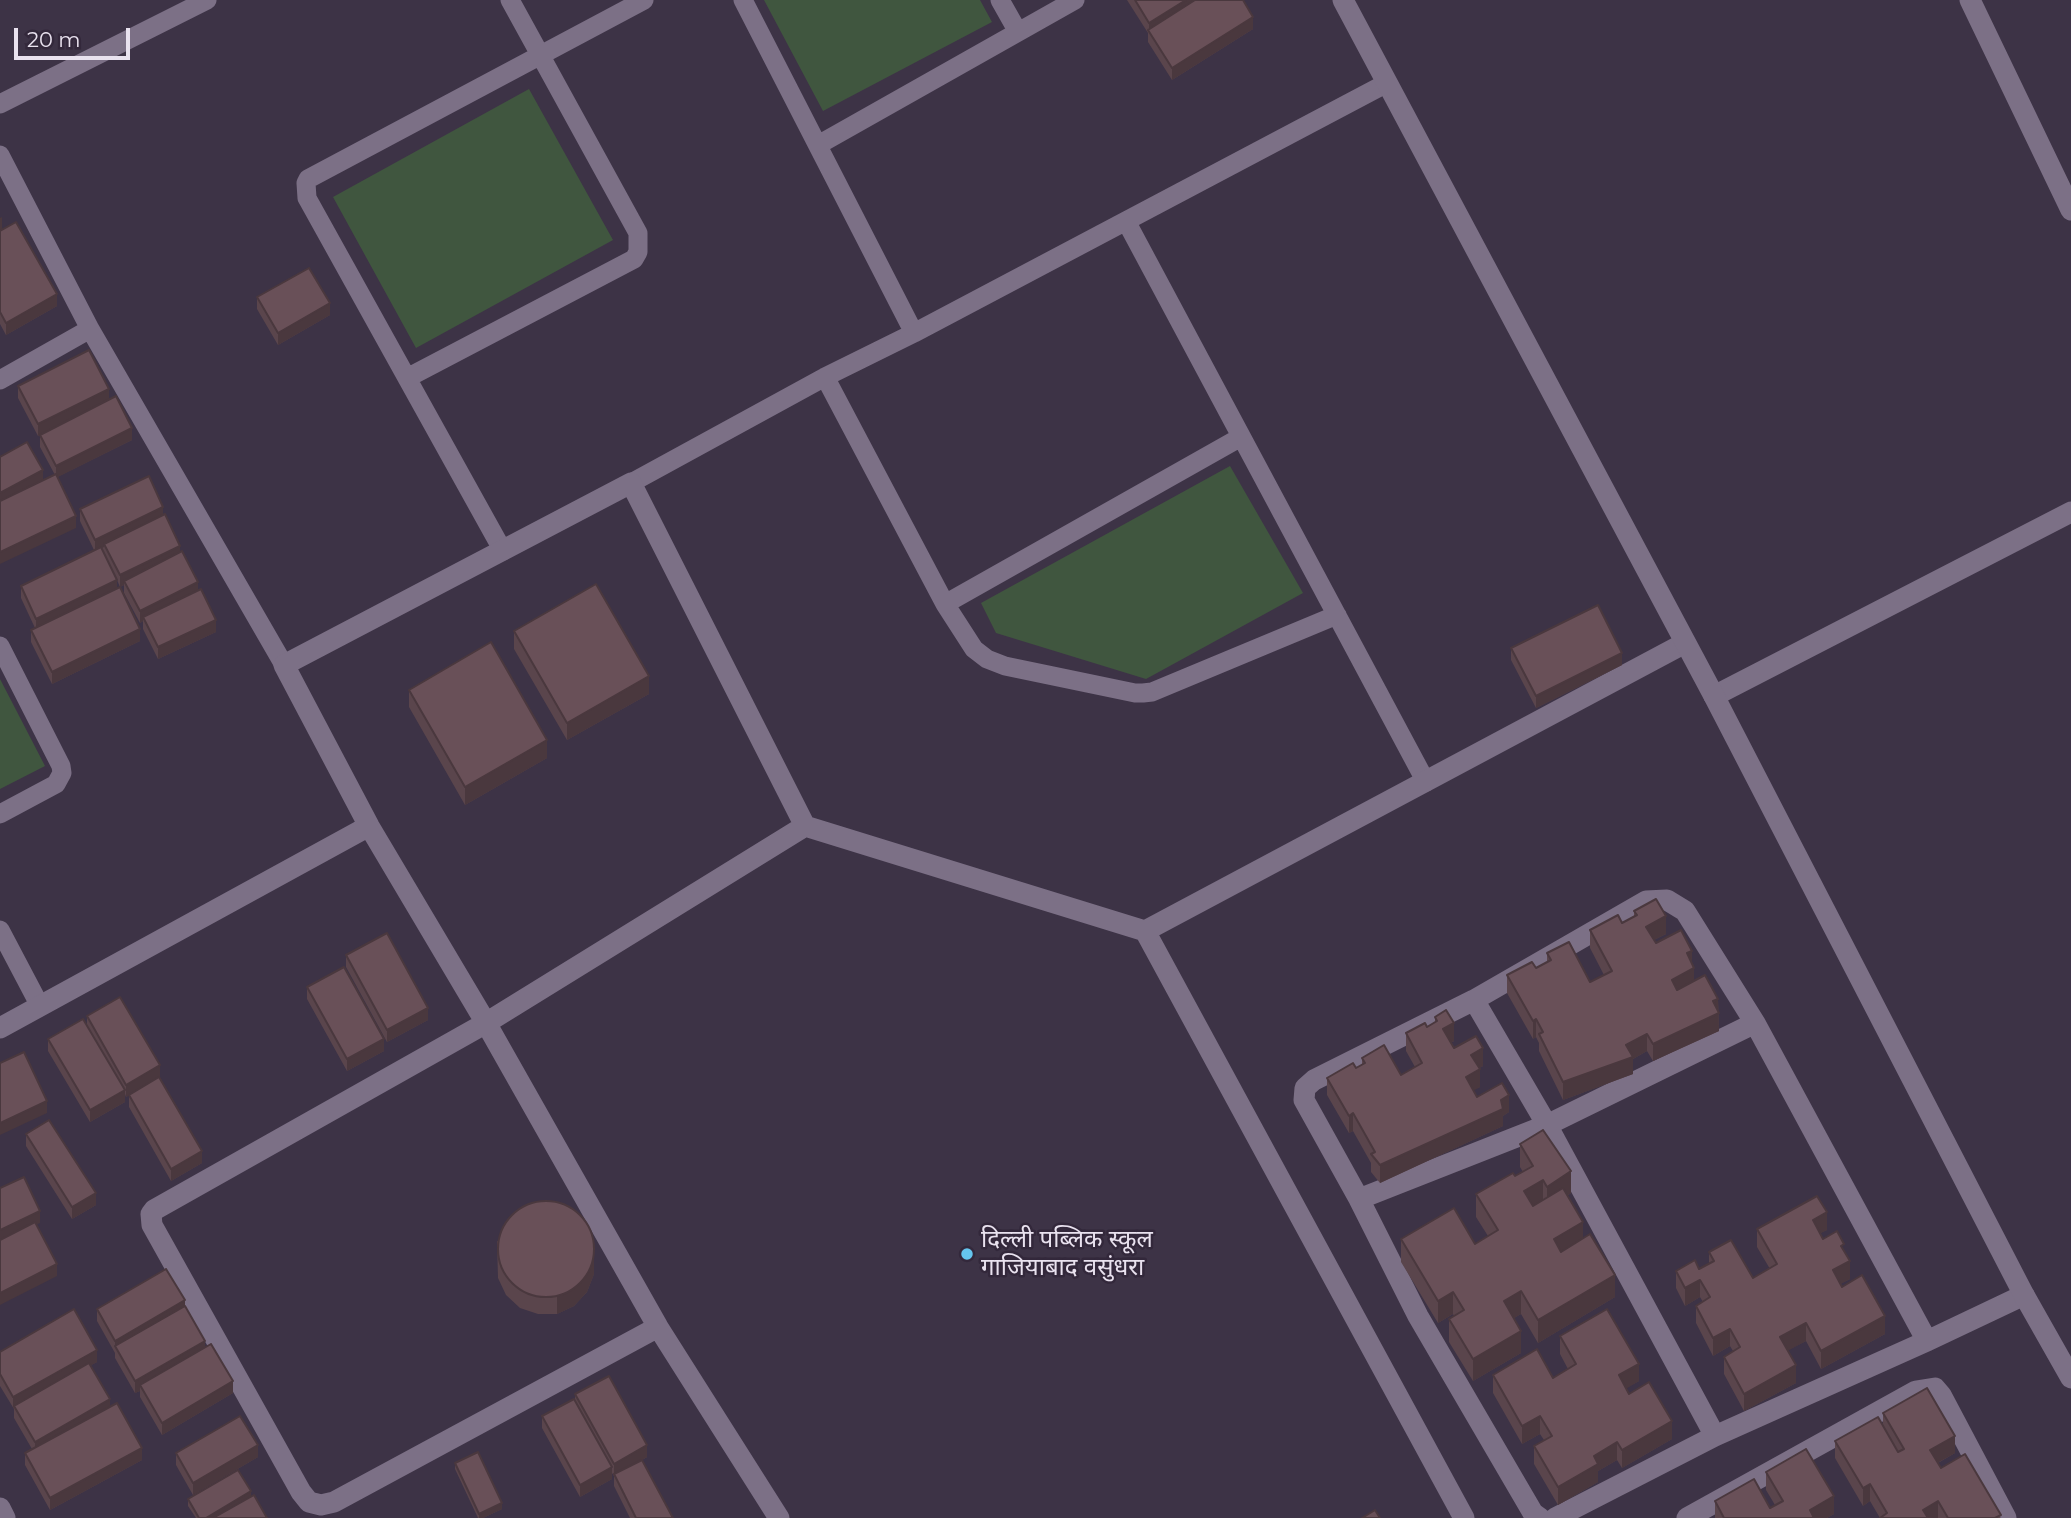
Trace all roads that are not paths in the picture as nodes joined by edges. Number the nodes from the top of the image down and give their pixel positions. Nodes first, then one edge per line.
1 (207, 0) edge
2 (510, 0) edge
3 (644, 0) edge
4 (743, 0) edge
5 (1000, 0) edge
6 (1075, 0) edge
7 (1343, 0) edge
8 (1970, 0) edge
9 (1018, 32) junction
10 (541, 55) junction
11 (1387, 83) junction
12 (0, 104) edge
13 (818, 145) junction
14 (0, 155) edge
15 (2071, 210) edge
16 (1126, 221) junction
17 (90, 329) junction
18 (914, 333) junction
19 (825, 377) junction
20 (407, 378) junction
21 (0, 380) edge
22 (1241, 437) junction
23 (631, 483) junction
24 (2071, 512) edge
25 (503, 551) junction
26 (945, 604) junction
27 (1337, 615) junction
28 (1685, 643) junction
29 (0, 646) edge
30 (284, 665) junction
31 (1713, 696) junction
32 (1426, 782) junction
33 (0, 814) edge
34 (369, 826) junction
35 (805, 826) junction
36 (0, 930) edge
37 (1145, 932) junction
38 (1474, 1000) junction
39 (40, 1006) junction
40 (486, 1023) junction
41 (1755, 1023) junction
42 (0, 1028) edge
43 (1547, 1125) junction
44 (1359, 1199) junction
45 (2024, 1295) junction
46 (658, 1327) junction
47 (1927, 1341) junction
48 (2071, 1378) edge
49 (1715, 1436) junction
50 (779, 1518) edge
51 (1464, 1518) edge
52 (1540, 1518) edge
53 (1555, 1518) edge
54 (1687, 1518) edge
55 (2006, 1518) edge

1 - 12 lane
2 - 10 lane
3 - 10 lane
4 - 13 lane
5 - 9 lane
6 - 9 lane
7 - 11 street
8 - 15 street
9 - 13 lane
10 - 20 lane
10 - 20 lane
11 - 16 lane
11 - 28 street
13 - 18 lane
14 - 17 lane
16 - 18 lane
16 - 22 lane
17 - 21 lane
17 - 30 lane
18 - 19 lane
19 - 23 lane
19 - 26 lane
20 - 25 lane
22 - 26 lane
22 - 27 lane
23 - 25 street
23 - 35 street
24 - 31 street
25 - 30 street
26 - 27 lane
27 - 32 lane
28 - 31 street
28 - 32 street
29 - 33 lane
30 - 34 street
31 - 45 street
32 - 37 street
34 - 39 street
34 - 40 street
35 - 37 street
35 - 40 street
36 - 39 lane
37 - 51 street
38 - 41 street
38 - 43 street
38 - 44 street
39 - 42 street
40 - 46 street
40 - 46 street
41 - 43 street
41 - 47 street
43 - 44 street
43 - 49 street
44 - 52 street
45 - 47 street
45 - 48 street
46 - 50 street
47 - 49 street
49 - 53 street
54 - 55 street

